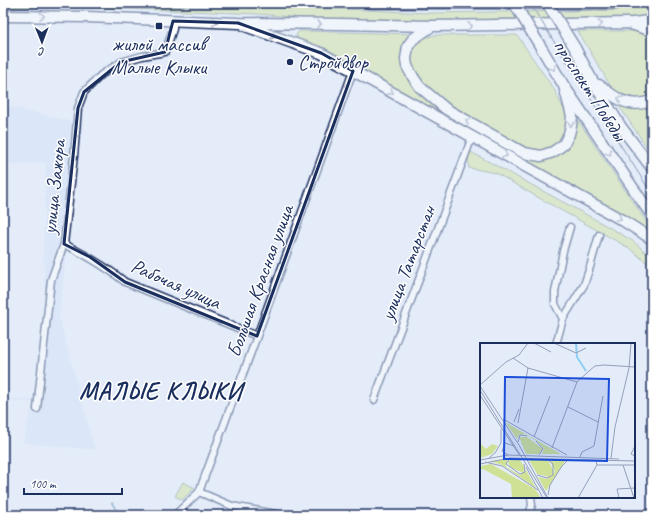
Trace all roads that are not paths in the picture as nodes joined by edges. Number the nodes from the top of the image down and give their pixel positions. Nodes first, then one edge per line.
1 (369, 3) edge
2 (384, 3) edge
3 (514, 3) edge
4 (547, 3) edge
5 (618, 3) edge
6 (3, 16) edge
7 (173, 20) junction
8 (652, 20) edge
9 (238, 23) junction
10 (628, 23) junction
11 (432, 26) junction
12 (652, 31) edge
13 (352, 71) junction
14 (592, 80) junction
15 (564, 86) junction
16 (652, 100) edge
17 (472, 137) junction
18 (652, 168) edge
19 (652, 216) edge
20 (570, 227) dead end
21 (599, 235) dead end
22 (652, 239) edge
23 (64, 244) junction
24 (563, 319) junction
25 (257, 336) junction
26 (556, 343) edge
27 (374, 400) dead end
28 (37, 409) dead end
29 (199, 492) junction
30 (531, 498) edge
31 (175, 515) edge
32 (282, 515) edge
33 (529, 515) edge

1 - 2 main road
2 - 5 main road
3 -> 15 main road, проспект Победы, bridge
4 - 14 main road, проспект Победы, bridge
6 -> 7 main road
7 -> 9 main road
7 - 23 street, улица Зажора
8 - 10 street
9 -> 11 main road
9 -> 13 main road
11 -> 10 main road
10 - 12 main road
15 -> 11 main road
13 -> 17 main road
13 - 25 street, Большая Красная улица
16 -> 14 main road
14 - 18 main road, проспект Победы
15 -> 19 main road, проспект Победы
17 -> 22 main road
17 - 27 street, улица Татарстан
20 - 24 street
21 - 24 street
23 - 25 street, Рабочая улица
23 - 28 street, улица Зажора
24 - 26 street
25 - 29 street, Большая Красная улица
29 - 31 street, Большая Красная улица
29 - 32 street
30 - 33 street

